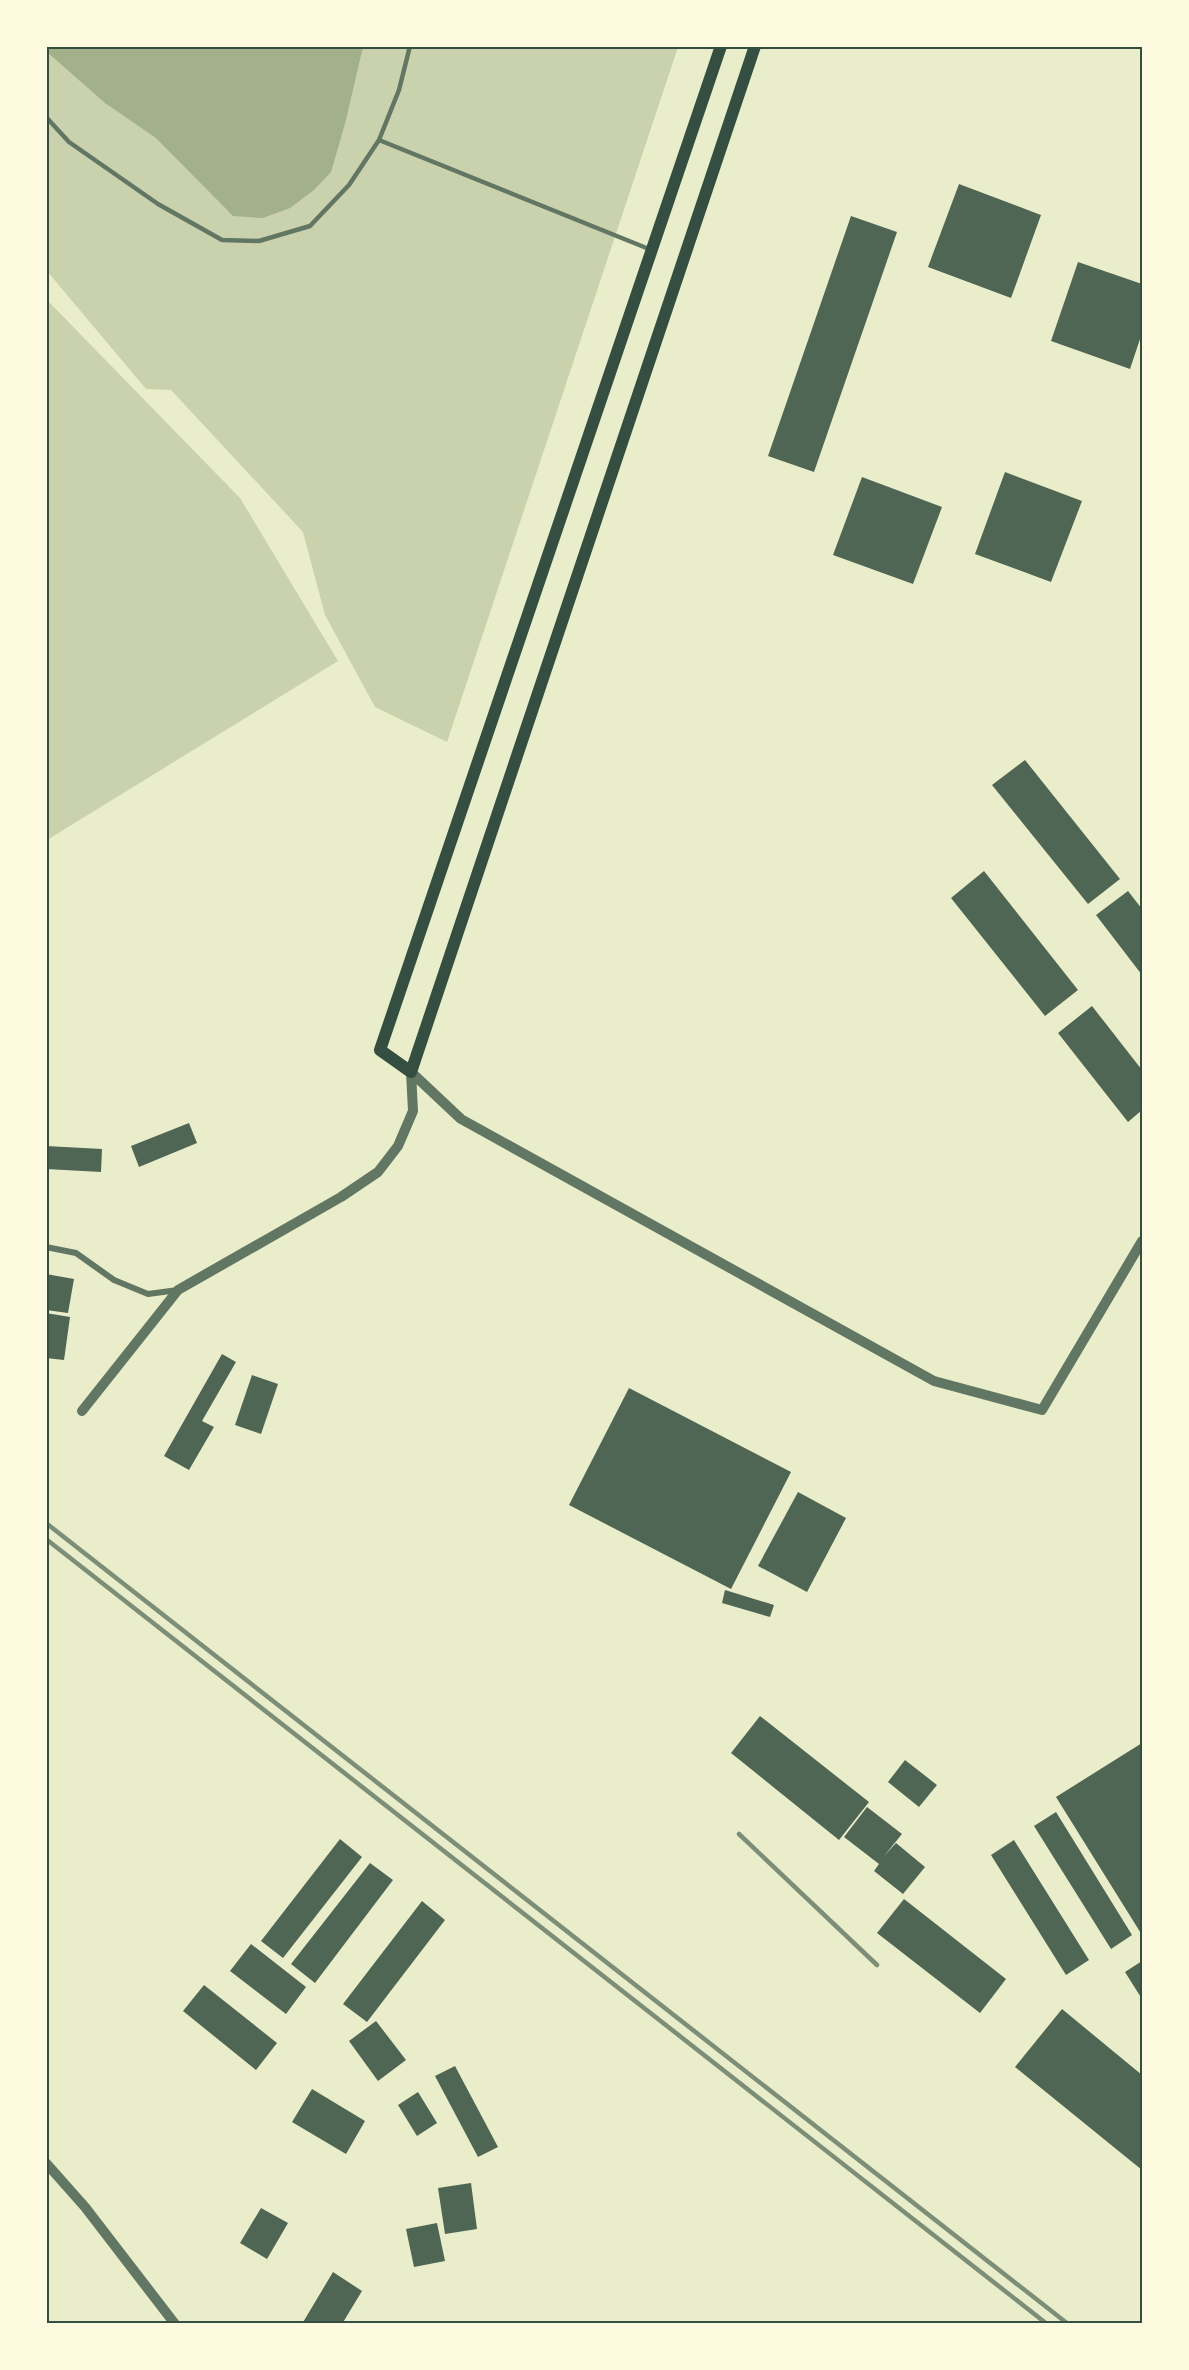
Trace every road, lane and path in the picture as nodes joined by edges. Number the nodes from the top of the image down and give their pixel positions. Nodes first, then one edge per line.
1 (410, 46) edge
2 (721, 46) edge
3 (755, 46) edge
4 (46, 117) edge
5 (378, 140) junction
6 (652, 250) junction
7 (411, 1072) junction
8 (1143, 1241) edge
9 (46, 1246) edge
10 (178, 1290) junction
11 (82, 1410) dead end
12 (46, 2163) edge
13 (175, 2324) edge

1 - 5 lane
2 - 6 main road
3 - 7 main road
4 - 5 lane
5 - 6 lane
6 - 7 main road
7 - 8 street
7 - 10 street
9 - 10 street
10 - 11 street
12 - 13 street

